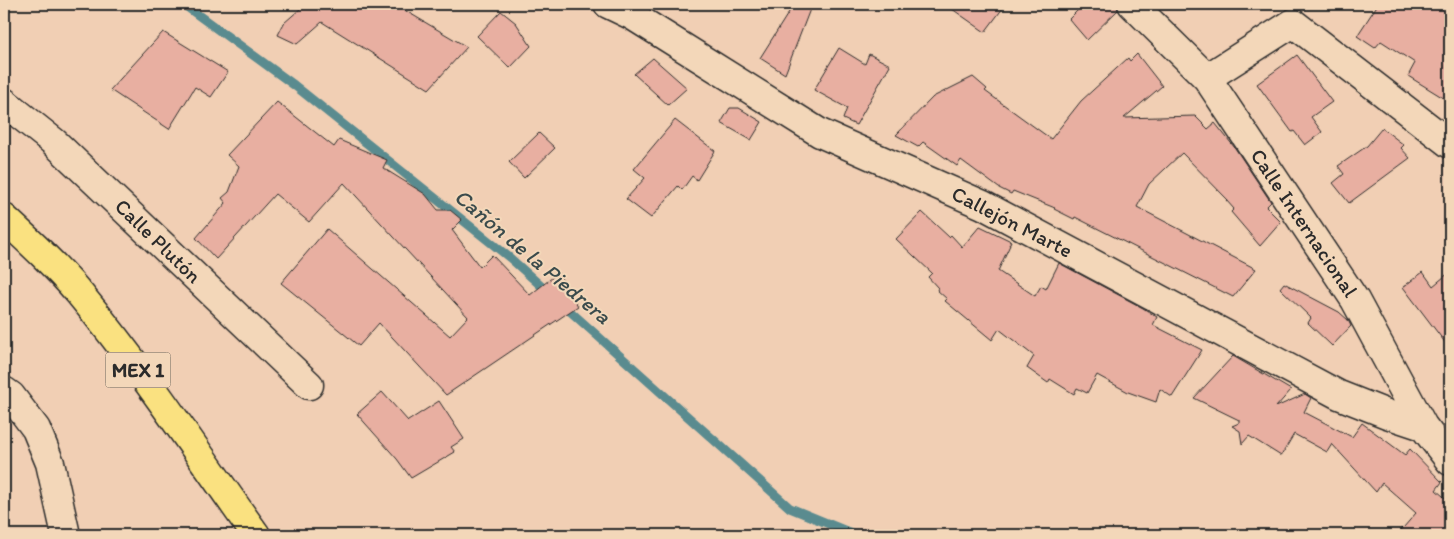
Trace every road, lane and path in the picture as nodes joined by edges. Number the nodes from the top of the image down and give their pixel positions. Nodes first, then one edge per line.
1 (608, 4) edge
2 (1132, 4) edge
3 (1291, 13) edge
4 (1207, 78) junction
5 (4, 102) edge
6 (1450, 144) edge
7 (4, 218) edge
8 (310, 385) dead end
9 (4, 391) edge
10 (1423, 426) junction
11 (1450, 461) edge
12 (66, 535) edge
13 (256, 535) edge

1 - 10 street, Callejón Marte
2 - 4 street, Calle Internacional
3 - 4 street
3 - 6 street
4 - 10 street, Calle Internacional
5 - 8 street, Calle Plutón
7 - 13 main road, MEX 1
9 - 12 street
10 - 11 street, Calle Internacional

